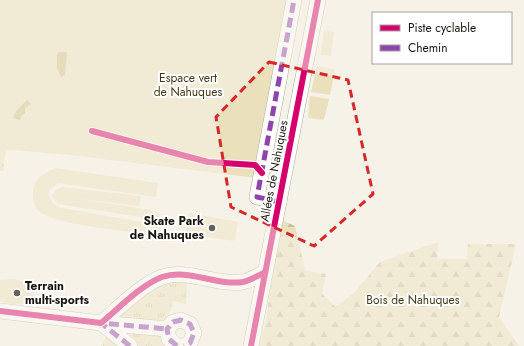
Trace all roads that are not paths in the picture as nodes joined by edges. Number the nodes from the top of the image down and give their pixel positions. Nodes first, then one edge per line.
1 (294, 0) edge
2 (318, 0) edge
3 (279, 202) junction
4 (266, 272) junction
5 (0, 311) edge
6 (101, 323) junction
7 (168, 329) junction
8 (130, 346) edge
9 (177, 346) edge
10 (184, 346) edge
11 (251, 346) edge

1 - 3 street, Allées de Nahuques
2 - 3 street, Allées de Nahuques
3 - 4 street, Allées de Nahuques
4 - 6 street
4 - 11 street, Allées de Nahuques
5 - 6 street
6 - 7 street
6 - 8 street
7 - 9 street
7 - 10 street

